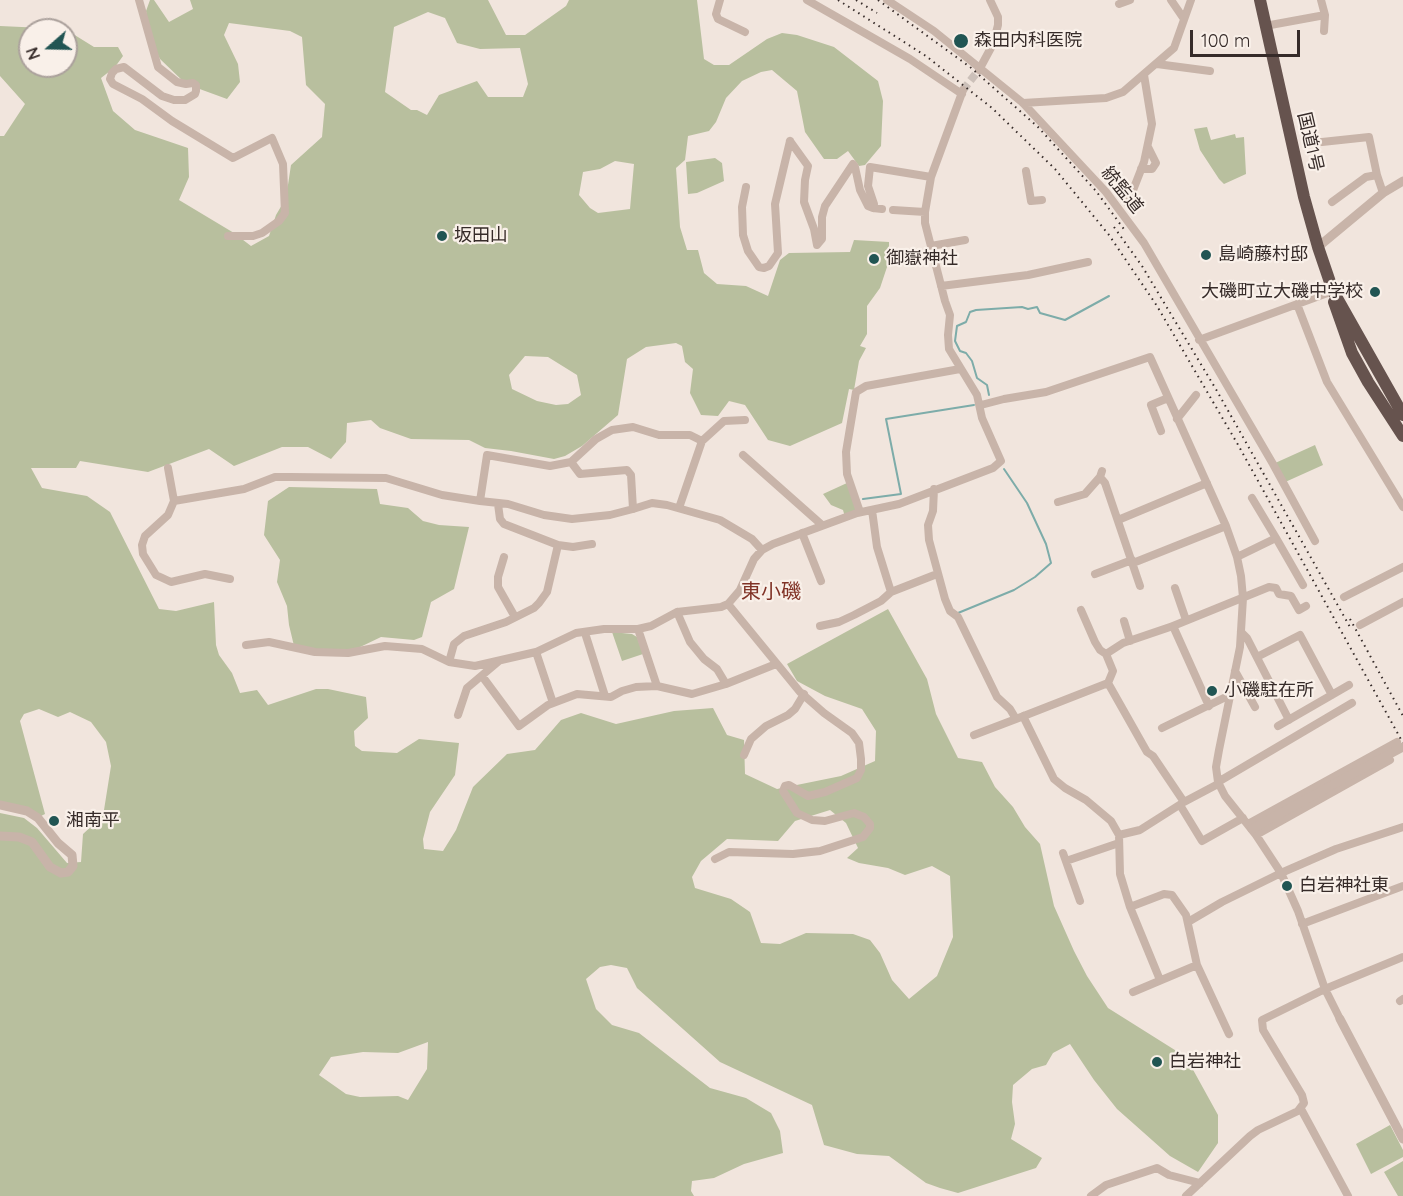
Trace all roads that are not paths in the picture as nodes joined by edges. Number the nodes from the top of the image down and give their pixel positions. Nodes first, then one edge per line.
1 (139, 0) edge
2 (720, 0) edge
3 (807, 0) edge
4 (887, 0) edge
5 (990, 0) edge
6 (1130, 0) edge
7 (1172, 0) edge
8 (1191, 0) edge
9 (1260, 0) edge
10 (1321, 0) edge
11 (1119, 4) dead end
12 (1325, 15) junction
13 (1184, 19) junction
14 (1265, 26) junction
15 (1324, 31) dead end
16 (745, 32) dead end
17 (1166, 56) junction
18 (1157, 64) junction
19 (1169, 67) junction
20 (979, 69) junction
21 (1210, 71) dead end
22 (1144, 75) junction
23 (1023, 103) junction
24 (1322, 142) dead end
25 (1148, 147) junction
26 (1141, 169) junction
27 (1026, 171) dead end
28 (1377, 175) junction
29 (931, 177) junction
30 (1403, 181) edge
31 (746, 187) dead end
32 (1383, 193) junction
33 (1042, 200) dead end
34 (1332, 202) dead end
35 (1128, 203) dead end
36 (873, 208) junction
37 (882, 209) dead end
38 (893, 210) dead end
39 (925, 212) junction
40 (228, 236) dead end
41 (965, 240) dead end
42 (931, 246) junction
43 (1318, 247) junction
44 (1088, 262) dead end
45 (941, 286) junction
46 (1328, 293) junction
47 (1297, 304) junction
48 (1199, 340) junction
49 (960, 369) junction
50 (1196, 395) dead end
51 (1168, 398) junction
52 (981, 405) junction
53 (1403, 415) edge
54 (1177, 419) junction
55 (745, 420) dead end
56 (1161, 431) dead end
57 (1403, 436) edge
58 (702, 441) junction
59 (742, 455) dead end
60 (571, 462) junction
61 (168, 468) dead end
62 (1207, 483) junction
63 (934, 489) junction
64 (1401, 497) edge
65 (174, 501) junction
66 (480, 501) junction
67 (1258, 501) dead end
68 (1058, 502) dead end
69 (498, 504) junction
70 (1403, 507) edge
71 (679, 508) junction
72 (633, 509) junction
73 (872, 510) junction
74 (860, 512) junction
75 (1118, 520) junction
76 (822, 525) junction
77 (1226, 526) junction
78 (802, 533) junction
79 (1276, 538) junction
80 (1315, 541) dead end
81 (592, 544) dead end
82 (558, 545) junction
83 (762, 550) junction
84 (504, 557) dead end
85 (1237, 557) junction
86 (1133, 562) junction
87 (1403, 567) edge
88 (1097, 571) dead end
89 (937, 574) junction
90 (230, 579) dead end
91 (821, 581) dead end
92 (1140, 585) dead end
93 (1303, 585) dead end
94 (1175, 588) dead end
95 (891, 592) junction
96 (1344, 597) dead end
97 (1243, 598) junction
98 (1403, 602) edge
99 (728, 604) junction
100 (1081, 610) dead end
101 (1300, 610) dead end
102 (676, 612) junction
103 (515, 617) junction
104 (1186, 620) junction
105 (1124, 621) dead end
106 (1360, 625) dead end
107 (820, 626) dead end
108 (1173, 626) junction
109 (638, 629) junction
110 (1241, 632) junction
111 (585, 633) junction
112 (1130, 641) junction
113 (246, 645) dead end
114 (536, 652) junction
115 (1106, 654) junction
116 (1257, 657) junction
117 (500, 660) junction
118 (449, 662) junction
119 (776, 664) junction
120 (1235, 671) junction
121 (482, 676) junction
122 (1108, 683) junction
123 (726, 684) junction
124 (1349, 685) dead end
125 (657, 686) junction
126 (804, 694) junction
127 (1230, 695) junction
128 (1332, 695) junction
129 (605, 696) junction
130 (554, 703) junction
131 (1352, 703) dead end
132 (1209, 706) junction
133 (1255, 707) dead end
134 (458, 715) dead end
135 (1019, 718) junction
136 (1289, 720) junction
137 (1278, 726) dead end
138 (1162, 729) dead end
139 (974, 735) dead end
140 (1400, 744) edge
141 (1376, 754) junction
142 (744, 755) dead end
143 (1390, 760) dead end
144 (1378, 766) junction
145 (1218, 783) junction
146 (1182, 804) junction
147 (0, 805) edge
148 (1250, 827) junction
149 (1403, 827) edge
150 (0, 836) edge
151 (1119, 839) junction
152 (1063, 853) dead end
153 (715, 859) dead end
154 (1066, 861) junction
155 (1281, 873) junction
156 (1403, 886) edge
157 (1080, 901) dead end
158 (1130, 907) junction
159 (1188, 922) junction
160 (1302, 924) junction
161 (1403, 957) edge
162 (1197, 964) junction
163 (1160, 980) junction
164 (1325, 989) junction
165 (1133, 992) dead end
166 (1340, 1019) joint
167 (1229, 1034) dead end
168 (1301, 1109) junction
169 (1403, 1139) edge
170 (1200, 1183) junction
171 (1091, 1196) edge
172 (1186, 1196) edge
173 (1348, 1196) edge

1 - 40 street
2 - 16 street
3 - 29 street
4 - 20 street, 統監道
5 - 20 street
6 - 11 street
7 - 13 street
8 - 13 street
9 - 14 highway, 国道1号
10 - 12 street
12 - 14 street
12 - 15 street
13 - 17 street
14 - 43 highway, 国道1号
17 - 18 street
17 - 19 street
18 - 19 street
18 - 22 street
19 - 21 street
20 - 23 street, 統監道
22 - 23 street
22 - 25 street
23 - 48 street, 統監道
24 - 28 street
25 - 26 street
25 - 26 street
26 - 35 street
27 - 33 street
28 - 32 street
28 - 34 street
29 - 36 street
29 - 39 street
30 - 32 street
31 - 36 street
32 - 43 street
36 - 37 street
38 - 39 street
39 - 42 street
41 - 42 street
42 - 45 street
43 - 46 highway, 国道1号
44 - 45 street
45 - 49 street
46 - 47 street
46 - 53 highway, 国道1号
46 - 57 highway, 国道1号
47 - 48 street
47 - 64 street
48 - 80 street, 統監道
49 - 52 street
49 - 74 street
50 - 54 street
51 - 52 street
51 - 54 street
51 - 56 street
52 - 63 street
54 - 62 street
55 - 58 street
58 - 60 street
58 - 71 street
59 - 76 street
60 - 66 street
60 - 72 street
61 - 65 street
62 - 75 street
62 - 77 street
63 - 73 street
63 - 89 street
64 - 70 street
65 - 66 street
65 - 90 street
66 - 69 street
67 - 79 street
68 - 75 street
69 - 72 street
69 - 82 street
71 - 72 street
71 - 83 street
73 - 74 street
73 - 95 street
74 - 76 street
75 - 86 street
76 - 78 street
77 - 85 street
77 - 86 street
78 - 83 street
78 - 91 street
79 - 85 street
79 - 93 street
81 - 82 street
82 - 103 street
83 - 99 street
84 - 103 street
85 - 97 street
86 - 88 street
86 - 92 street
87 - 96 street
89 - 95 street
89 - 135 street
94 - 104 street
95 - 107 street
97 - 101 street
97 - 104 street
97 - 110 street
98 - 106 street
99 - 102 street
99 - 119 street
100 - 115 street
102 - 109 street
102 - 123 street
103 - 118 street
104 - 108 street
105 - 112 street
108 - 112 street
108 - 132 street
109 - 111 street
109 - 125 street
110 - 116 street
110 - 120 street
111 - 114 street
111 - 129 street
112 - 115 street
113 - 118 street
114 - 117 street
114 - 130 street
115 - 122 street
116 - 128 street
116 - 136 street
117 - 118 street
117 - 121 street
119 - 123 street
119 - 126 street
120 - 127 street
120 - 133 street
121 - 130 street
121 - 134 street
122 - 135 street
122 - 146 street
123 - 125 street
124 - 128 street
125 - 129 street
126 - 142 street
126 - 153 street
127 - 132 street
127 - 145 street
128 - 136 street
129 - 130 street
131 - 145 street
132 - 138 street
135 - 139 street
135 - 151 street
136 - 137 street
140 - 141 street
140 - 148 street, bridge
141 - 144 street
141 - 148 street
143 - 144 street
144 - 148 street
145 - 146 street
145 - 148 street
146 - 148 street
146 - 151 street
147 - 150 street
148 - 155 street
149 - 155 street
151 - 154 street
151 - 158 street
152 - 154 street
154 - 157 street
155 - 159 street
155 - 160 street
156 - 160 street
158 - 159 street
158 - 163 street
159 - 162 street
160 - 164 street
161 - 164 street
162 - 163 street
162 - 167 street
163 - 165 street
164 - 166 street
164 - 168 street
166 - 169 street
168 - 170 street
168 - 173 street
170 - 171 street
170 - 172 street

